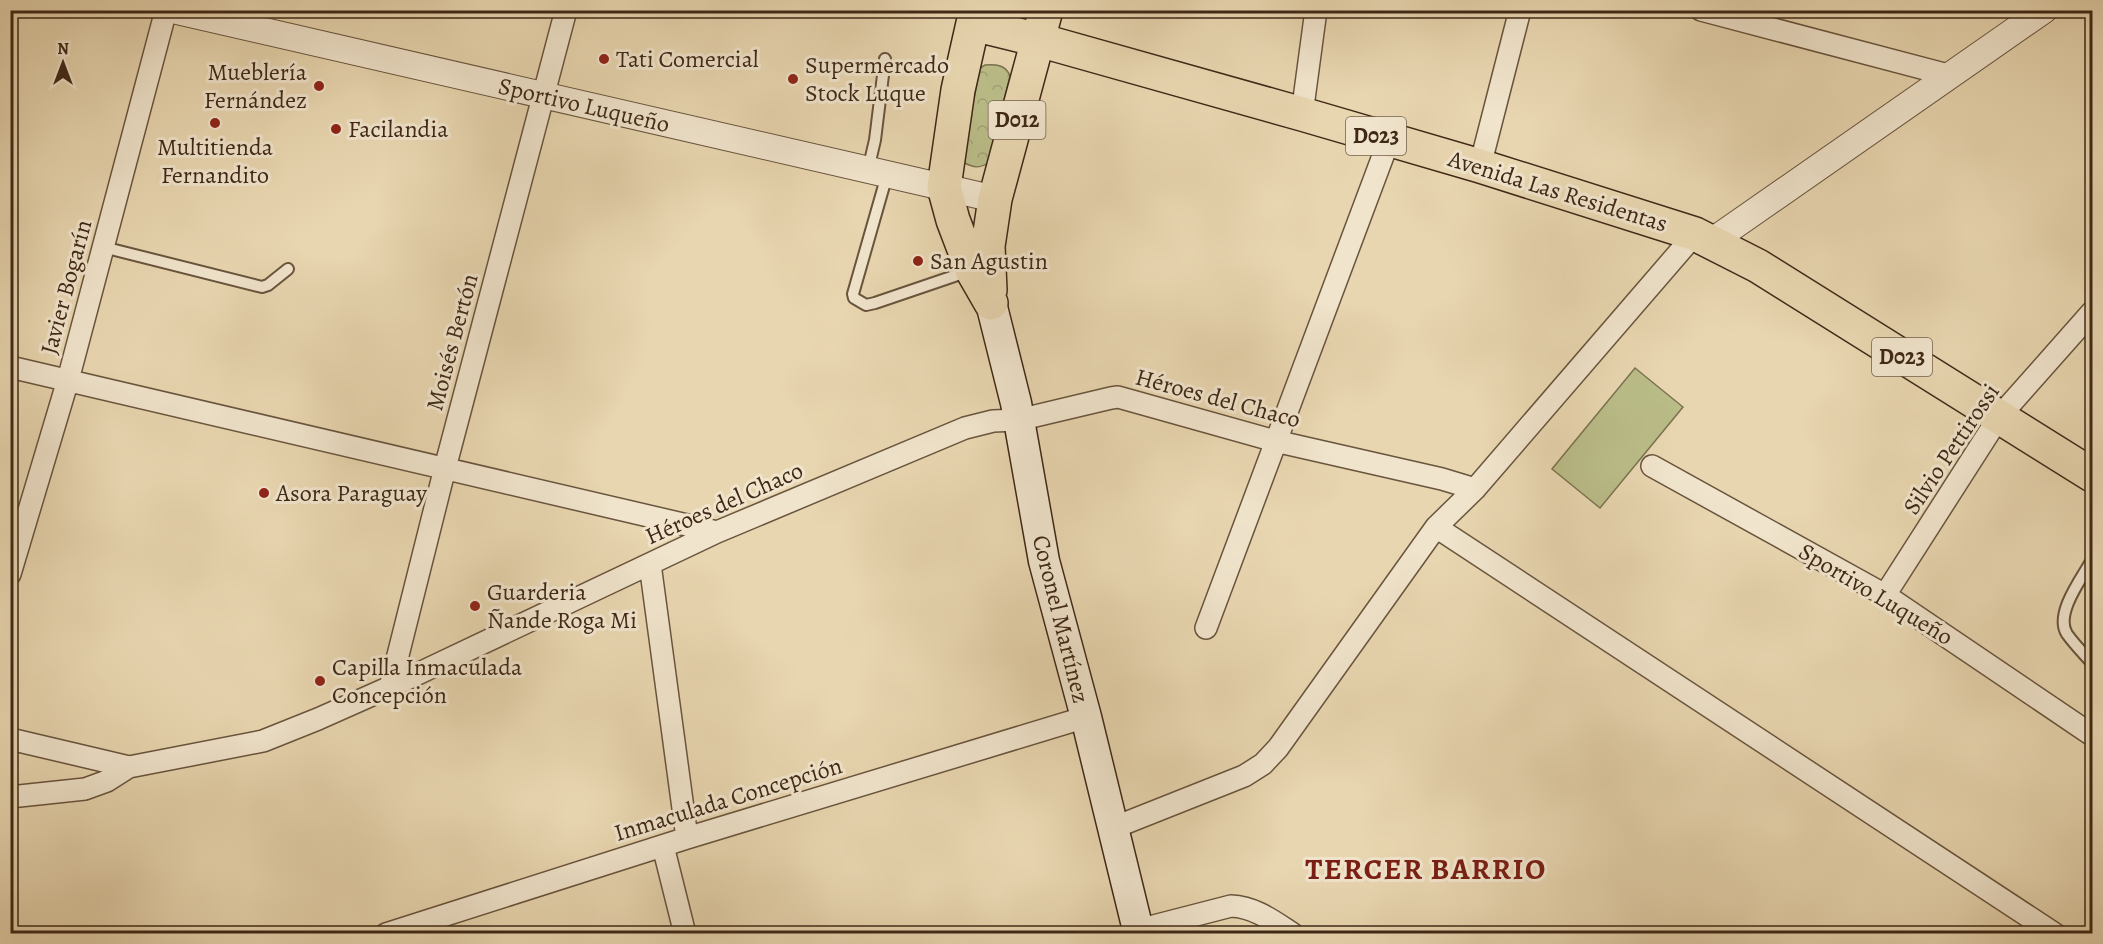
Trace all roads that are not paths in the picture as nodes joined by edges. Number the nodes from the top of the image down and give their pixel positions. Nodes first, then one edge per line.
1 (166, 10) edge
2 (173, 10) edge
3 (566, 10) edge
4 (1316, 10) edge
5 (1520, 10) edge
6 (1701, 10) edge
7 (2044, 10) edge
8 (1728, 14) edge
9 (974, 17) edge
10 (1042, 25) edge
11 (885, 59) dead end
12 (1948, 75) junction
13 (543, 95) junction
14 (1302, 114) junction
15 (1389, 140) junction
16 (1480, 166) junction
17 (878, 172) junction
18 (944, 188) junction
19 (995, 199) junction
20 (1703, 238) junction
21 (103, 248) junction
22 (288, 269) dead end
23 (972, 270) junction
24 (991, 303) junction
25 (2092, 312) edge
26 (10, 367) edge
27 (68, 380) junction
28 (1999, 417) junction
29 (1018, 420) junction
30 (1275, 441) junction
31 (1652, 466) dead end
32 (444, 468) junction
33 (2092, 475) edge
34 (1474, 489) junction
35 (1436, 527) junction
36 (717, 532) junction
37 (2092, 560) edge
38 (650, 564) junction
39 (10, 574) edge
40 (1886, 595) junction
41 (1206, 628) dead end
42 (2092, 663) edge
43 (390, 687) junction
44 (1086, 717) junction
45 (2092, 735) edge
46 (10, 740) edge
47 (129, 767) junction
48 (10, 797) edge
49 (1113, 828) junction
50 (687, 838) junction
51 (663, 846) junction
52 (1138, 932) edge
53 (386, 933) edge
54 (686, 933) edge
55 (1293, 933) edge
56 (2055, 933) edge

1 - 21 street, Javier Bogarín
2 - 13 street, Sportivo Luqueño
3 - 13 street, Moisés Bertón
4 - 14 street
5 - 16 street
6 - 8 street
7 - 12 street
8 - 12 street
9 - 10 main road, Avenida Las Residentas / D023
9 - 18 main road, D012
10 - 14 main road, Avenida Las Residentas / D023
10 - 19 main road, D012
11 - 17 lane
12 - 20 street
13 - 17 street, Sportivo Luqueño
13 - 32 street, Moisés Bertón
14 - 15 main road, Avenida Las Residentas / D023
15 - 16 main road, Avenida Las Residentas / D023
15 - 30 street
16 - 20 main road, Avenida Las Residentas / D023
17 - 18 street, Sportivo Luqueño
17 - 23 lane
18 - 19 street, Sportivo Luqueño
18 - 23 main road, D012
19 - 24 main road, D012
20 - 28 main road, Avenida Las Residentas / D023
20 - 34 street
21 - 22 lane
21 - 27 street, Javier Bogarín
23 - 24 main road, D012
24 - 29 main road, Coronel Martínez / D012
25 - 28 street, Silvio Pettirossi
26 - 27 street
27 - 32 street
27 - 39 street, Javier Bogarín
28 - 33 main road, Avenida Las Residentas / D023
28 - 40 street, Silvio Pettirossi
29 - 30 street, Héroes del Chaco
29 - 36 street, Héroes del Chaco
29 - 44 main road, Coronel Martínez / D012
30 - 34 street, Héroes del Chaco
30 - 41 street
31 - 40 street, Sportivo Luqueño
32 - 36 street
32 - 43 street, Moisés Bertón
34 - 35 street
35 - 49 street
35 - 56 street
36 - 38 street, Héroes del Chaco
37 - 42 lane
38 - 43 street, Héroes del Chaco
38 - 50 street
40 - 45 street, Sportivo Luqueño
43 - 47 street, Héroes del Chaco
44 - 49 main road, Coronel Martínez / D012
44 - 50 street, Inmaculada Concepción
46 - 47 street, Héroes del Chaco
47 - 48 street
49 - 52 main road, Coronel Martínez / D012
50 - 51 street, Inmaculada Concepción
51 - 53 street, Inmaculada Concepción
51 - 54 street
52 - 55 street

